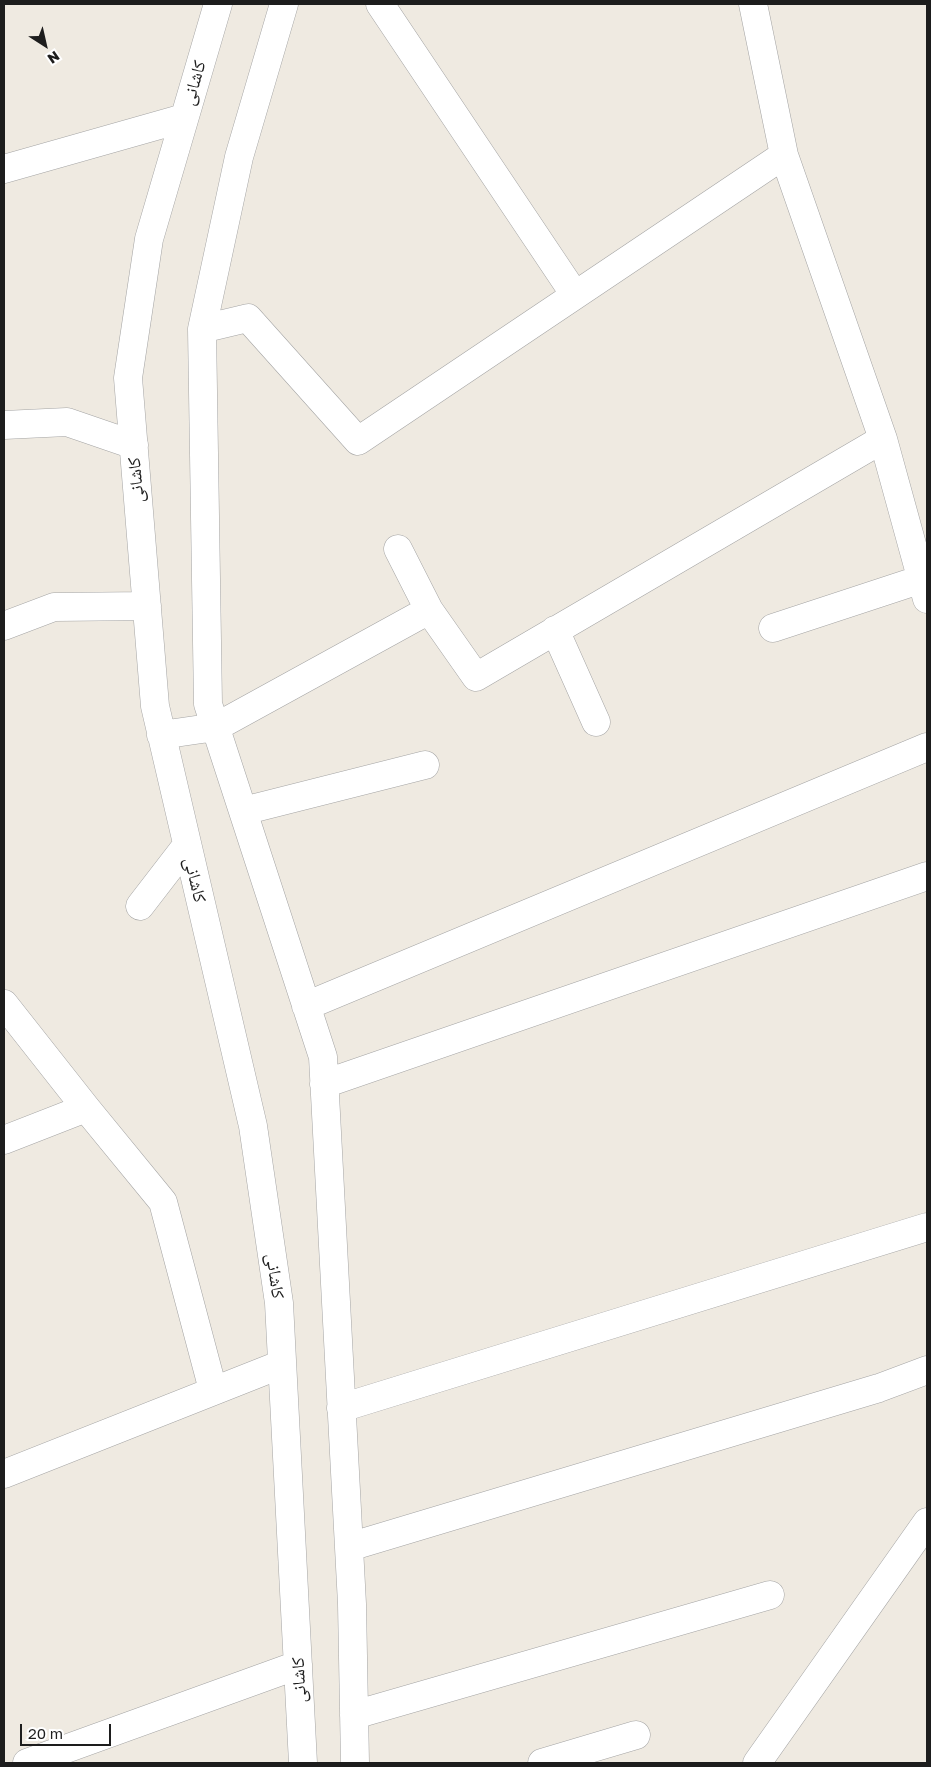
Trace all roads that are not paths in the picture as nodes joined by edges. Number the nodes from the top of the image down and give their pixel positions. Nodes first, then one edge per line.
1 (218, 4) edge
2 (284, 4) edge
3 (380, 4) edge
4 (753, 4) edge
5 (184, 118) junction
6 (784, 155) junction
7 (4, 168) edge
8 (575, 295) junction
9 (202, 329) junction
10 (4, 425) edge
11 (883, 439) junction
12 (134, 444) junction
13 (398, 549) dead end
14 (924, 589) edge
15 (147, 606) junction
16 (429, 610) junction
17 (4, 626) edge
18 (773, 628) dead end
19 (555, 630) junction
20 (596, 722) dead end
21 (216, 727) junction
22 (162, 735) junction
23 (927, 747) edge
24 (425, 765) dead end
25 (243, 811) junction
26 (187, 845) junction
27 (927, 876) edge
28 (140, 906) dead end
29 (4, 1004) edge
30 (306, 1006) junction
31 (324, 1084) junction
32 (86, 1108) junction
33 (4, 1140) edge
34 (927, 1226) edge
35 (282, 1364) junction
36 (927, 1370) edge
37 (213, 1390) junction
38 (342, 1408) junction
39 (4, 1474) edge
40 (927, 1522) edge
41 (349, 1547) junction
42 (770, 1595) dead end
43 (298, 1665) junction
44 (354, 1715) junction
45 (636, 1735) dead end
46 (27, 1763) edge
47 (303, 1763) edge
48 (355, 1763) edge
49 (542, 1763) edge
50 (757, 1763) edge

1 - 5 street, کاشانی
2 - 9 street
3 - 8 street
4 - 6 street
5 - 7 street
5 - 12 street, کاشانی
6 - 8 street
6 - 11 street
8 - 9 street
9 - 21 street
10 - 12 street
11 - 14 street
11 - 19 street
12 - 15 street, کاشانی
13 - 16 street
14 - 18 street
15 - 17 street
15 - 22 street, کاشانی
16 - 19 street
16 - 21 street
19 - 20 street
21 - 22 street
21 - 25 street
22 - 26 street, کاشانی
23 - 30 street
24 - 25 street
25 - 30 street
26 - 28 street
26 - 35 street, کاشانی
27 - 31 street
29 - 32 street
30 - 31 street
31 - 38 street
32 - 33 street
32 - 37 street
34 - 38 street
35 - 37 street
35 - 43 street, کاشانی
36 - 41 street
37 - 39 street
38 - 41 street
40 - 50 street
41 - 44 street
42 - 44 street
43 - 46 street
43 - 47 street, کاشانی
44 - 48 street
45 - 49 street

